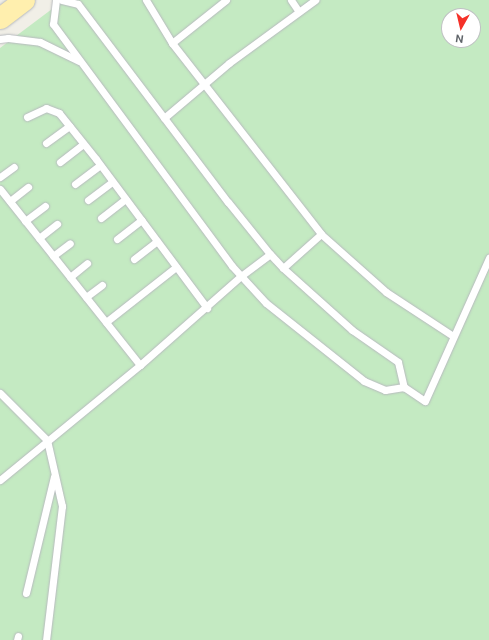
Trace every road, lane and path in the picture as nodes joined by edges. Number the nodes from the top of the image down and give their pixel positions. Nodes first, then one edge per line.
1 (24, 0) edge
2 (56, 0) edge
3 (62, 0) edge
4 (146, 0) edge
5 (226, 0) edge
6 (291, 0) edge
7 (314, 0) edge
8 (299, 12) junction
9 (0, 18) edge
10 (0, 39) edge
11 (172, 43) junction
12 (82, 62) junction
13 (204, 84) junction
14 (27, 117) dead end
15 (164, 118) junction
16 (69, 126) junction
17 (46, 143) dead end
18 (83, 144) junction
19 (60, 162) dead end
20 (100, 165) junction
21 (14, 167) dead end
22 (0, 177) edge
23 (112, 182) junction
24 (75, 184) dead end
25 (28, 187) dead end
26 (0, 189) edge
27 (125, 199) junction
28 (88, 200) dead end
29 (10, 201) junction
30 (45, 206) dead end
31 (101, 218) dead end
32 (25, 220) junction
33 (141, 220) junction
34 (57, 224) dead end
35 (321, 234) junction
36 (39, 238) junction
37 (117, 239) dead end
38 (157, 241) junction
39 (70, 243) dead end
40 (270, 254) junction
41 (53, 256) junction
42 (489, 258) edge
43 (134, 259) dead end
44 (87, 263) dead end
45 (176, 267) junction
46 (283, 268) junction
47 (241, 276) junction
48 (70, 277) junction
49 (102, 285) dead end
50 (86, 297) junction
51 (207, 308) junction
52 (106, 322) junction
53 (454, 336) junction
54 (140, 364) junction
55 (404, 387) junction
56 (0, 394) edge
57 (47, 440) junction
58 (54, 473) junction
59 (0, 480) edge
60 (26, 593) dead end
61 (46, 640) edge

1 - 9 main road
2 - 12 lane
3 - 15 lane
4 - 11 lane
5 - 11 lane
6 - 8 lane
7 - 8 lane
8 - 13 lane
10 - 12 lane
11 - 13 lane
12 - 47 lane
13 - 15 lane
13 - 35 lane
14 - 16 lane
15 - 40 lane
16 - 17 lane
16 - 18 lane
18 - 19 lane
18 - 20 lane
20 - 23 lane
20 - 24 lane
21 - 22 lane
23 - 27 lane
23 - 28 lane
25 - 29 lane
26 - 29 lane
27 - 31 lane
27 - 33 lane
29 - 32 lane
30 - 32 lane
32 - 36 lane
33 - 37 lane
33 - 38 lane
34 - 36 lane
35 - 46 lane
35 - 53 lane
36 - 41 lane
38 - 43 lane
38 - 45 lane
39 - 41 lane
40 - 46 lane
40 - 47 lane
41 - 48 lane
42 - 53 lane
44 - 48 lane
45 - 51 lane
45 - 52 lane
46 - 55 lane
47 - 51 lane
47 - 55 lane
48 - 50 lane
49 - 50 lane
50 - 52 lane
51 - 54 lane
52 - 54 lane
53 - 55 lane
54 - 57 lane
56 - 57 lane
57 - 58 lane
57 - 59 lane
58 - 60 lane
58 - 61 lane

